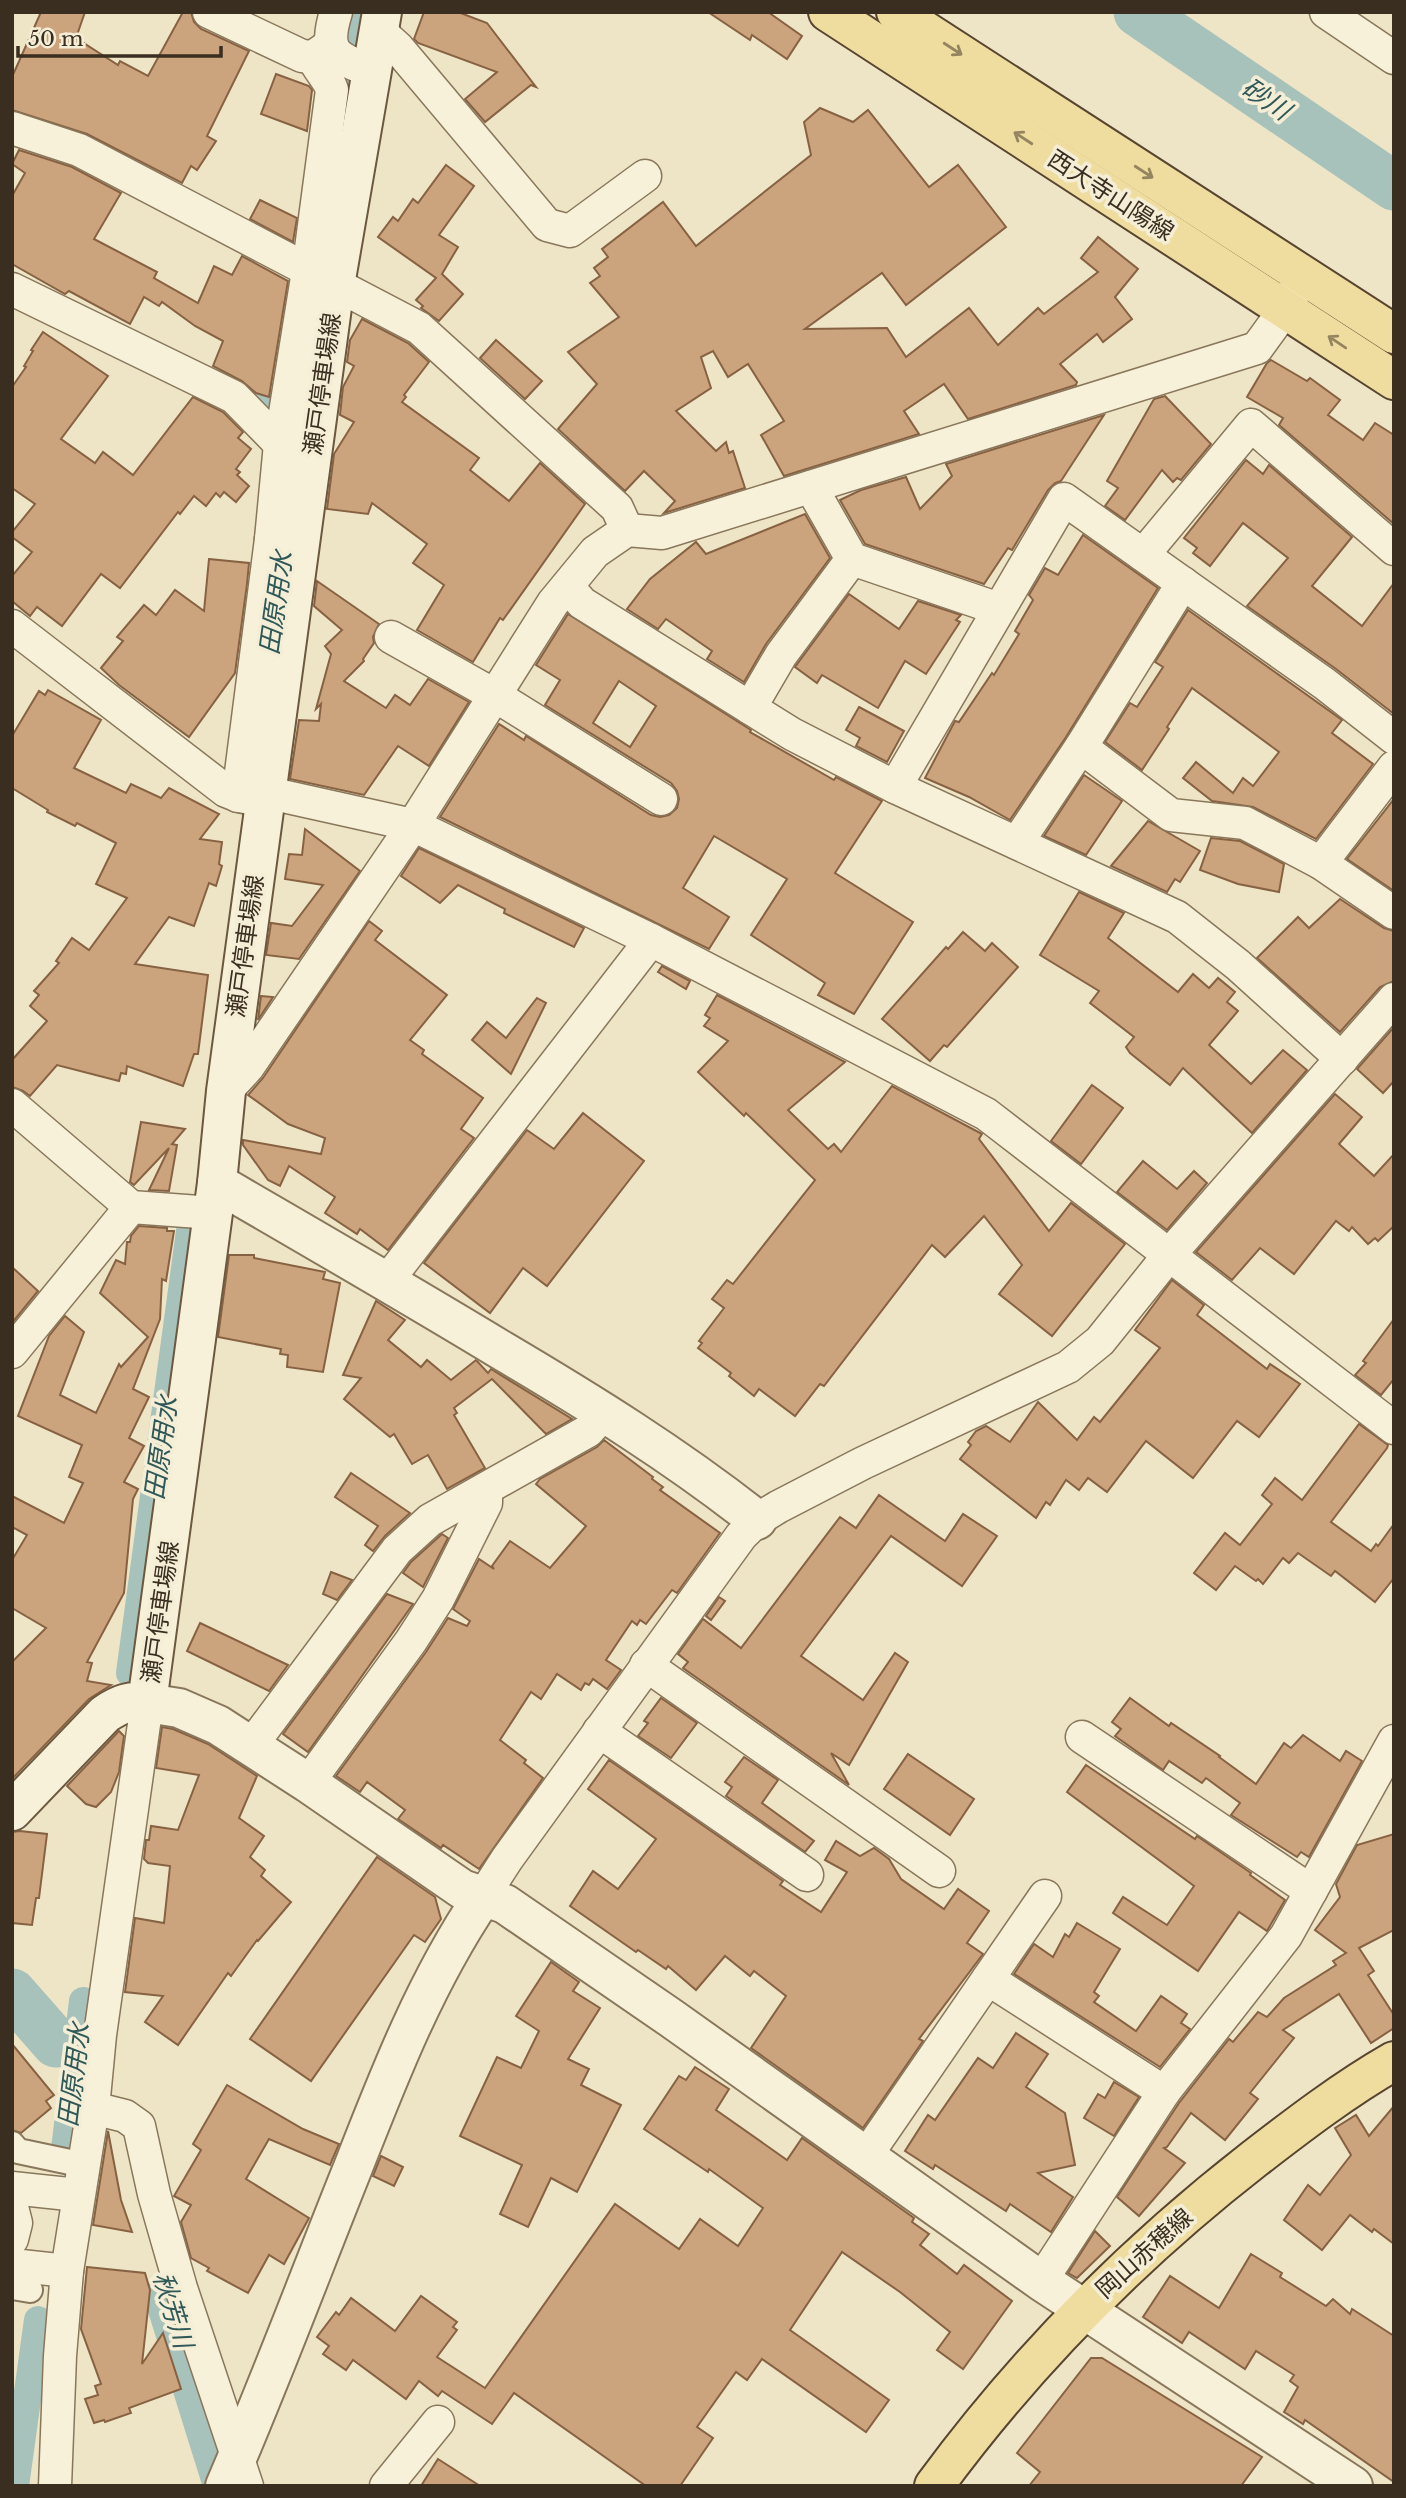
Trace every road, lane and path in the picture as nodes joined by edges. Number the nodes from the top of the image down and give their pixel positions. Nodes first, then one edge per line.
1 (209, 12) edge
2 (336, 12) edge
3 (828, 12) edge
4 (895, 12) edge
5 (1326, 12) edge
6 (380, 21) edge
7 (341, 58) junction
8 (1394, 58) edge
9 (12, 128) edge
10 (645, 176) dead end
11 (1303, 274) junction
12 (322, 278) junction
13 (12, 289) edge
14 (1286, 308) junction
15 (1394, 334) edge
16 (1394, 380) edge
17 (280, 443) junction
18 (811, 487) junction
19 (627, 530) junction
20 (286, 540) junction
21 (1394, 549) edge
22 (1143, 555) junction
23 (852, 559) junction
24 (1182, 583) junction
25 (568, 587) junction
26 (999, 609) junction
27 (12, 626) edge
28 (391, 637) dead end
29 (494, 695) junction
30 (750, 708) junction
31 (1394, 738) edge
32 (1081, 747) junction
33 (1394, 767) edge
34 (895, 787) junction
35 (252, 798) junction
36 (660, 799) dead end
37 (413, 825) junction
38 (1017, 843) junction
39 (1321, 863) junction
40 (1394, 913) edge
41 (650, 940) junction
42 (1394, 999) edge
43 (1342, 1059) junction
44 (226, 1091) junction
45 (12, 1105) edge
46 (215, 1198) junction
47 (131, 1207) junction
48 (1168, 1255) junction
49 (387, 1281) junction
50 (12, 1352) edge
51 (605, 1412) junction
52 (1394, 1427) edge
53 (486, 1490) junction
54 (757, 1520) junction
55 (646, 1665) junction
56 (148, 1703) junction
57 (599, 1731) junction
58 (1082, 1737) dead end
59 (1394, 1741) edge
60 (251, 1746) junction
61 (308, 1783) junction
62 (12, 1811) edge
63 (939, 1871) dead end
64 (807, 1875) dead end
65 (1311, 1891) junction
66 (1045, 1896) dead end
67 (482, 1898) junction
68 (988, 1979) junction
69 (1394, 2061) edge
70 (1164, 2092) junction
71 (93, 2108) junction
72 (12, 2144) edge
73 (866, 2156) junction
74 (71, 2162) dead end
75 (12, 2188) edge
76 (78, 2194) junction
77 (12, 2207) edge
78 (12, 2239) edge
79 (67, 2271) junction
80 (18, 2281) edge
81 (1041, 2281) junction
82 (1083, 2309) junction
83 (438, 2422) dead end
84 (236, 2477) edge
85 (55, 2486) edge
86 (386, 2486) edge
87 (934, 2486) edge
88 (1353, 2486) edge

1 - 7 street
2 - 7 street
14 -> 3 main road, 西大寺山陽線
4 -> 11 main road, 西大寺山陽線
5 - 8 street
6 - 7 street, 瀬戸停車場線
6 - 10 street
7 - 12 street, 瀬戸停車場線
7 - 12 street
9 - 12 street
11 - 14 street
11 - 15 main road, 西大寺山陽線
12 - 17 street
12 - 19 street
12 - 20 street, 瀬戸停車場線
13 - 17 street
16 -> 14 main road, 西大寺山陽線
14 - 18 street
17 - 20 street
18 - 19 street
18 - 23 street
19 - 25 street
20 - 35 street, 瀬戸停車場線
21 - 22 street
22 - 24 street
22 - 26 street
23 - 26 street
23 - 30 street
24 - 31 street
24 - 32 street
25 - 29 street
25 - 30 street
26 - 34 street
27 - 35 street
28 - 29 street
29 - 36 street
29 - 37 street
30 - 34 street
32 - 38 street
32 - 39 street
33 - 39 street
34 - 38 street
35 - 37 street
35 - 44 street, 瀬戸停車場線
37 - 41 street
37 - 44 street
38 - 43 street
39 - 40 street
41 - 48 street
41 - 49 street
42 - 43 street
43 - 48 street
44 - 46 street, 瀬戸停車場線
45 - 47 street
46 - 47 street
46 - 49 street
46 - 56 street, 瀬戸停車場線
47 - 50 street
48 - 52 street
48 - 54 street
49 - 51 street
51 - 53 street
51 - 54 street
53 - 60 street
53 - 61 street
54 - 55 street
55 - 57 street
55 - 63 street
56 - 60 street
56 - 62 street, 瀬戸停車場線
56 - 71 street
57 - 64 street
57 - 67 street
58 - 65 street
59 - 65 street
60 - 61 street
61 - 67 street
65 - 70 street
66 - 68 street
67 - 73 street
67 - 84 street
68 - 70 street
68 - 73 street
69 - 82 main road, 岡山赤穂線
70 - 81 street
71 - 76 street
71 - 84 street
72 - 74 street
73 - 81 street
75 - 76 street
76 - 79 street
77 - 78 street
79 - 80 street
79 - 85 street
81 - 82 street
82 - 87 main road, 岡山赤穂線
82 - 88 street
83 - 86 street

